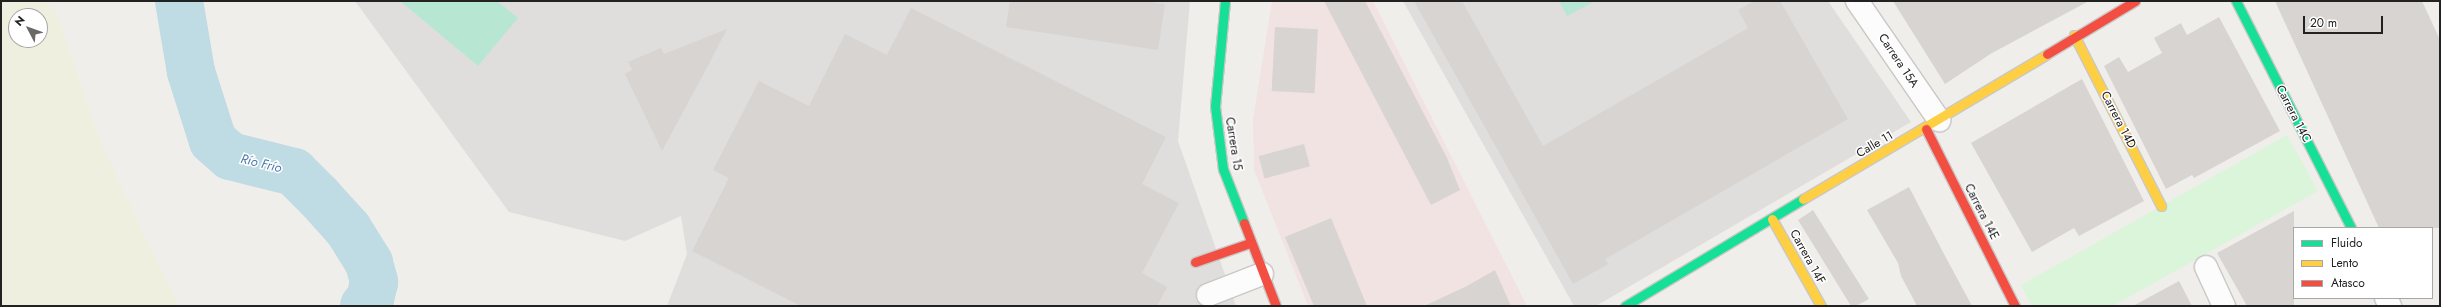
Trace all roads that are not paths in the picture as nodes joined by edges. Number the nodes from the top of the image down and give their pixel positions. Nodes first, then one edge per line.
1 (1225, 1) edge
2 (1856, 1) edge
3 (2135, 1) edge
4 (2236, 1) edge
5 (2074, 36) junction
6 (1932, 125) junction
7 (2161, 206) dead end
8 (1772, 219) junction
9 (2350, 227) edge
10 (1250, 243) junction
11 (1195, 262) dead end
12 (2206, 267) dead end
13 (1262, 274) junction
14 (1208, 295) dead end
15 (1276, 306) edge
16 (1625, 306) edge
17 (1821, 306) edge
18 (2015, 306) edge
19 (2224, 306) edge

1 - 10 street, Carrera 15
2 - 6 street, Carrera 15A
3 - 5 street, Calle 11
4 - 9 street, Carrera 14C
5 - 6 street, Calle 11
5 - 7 street, Carrera 14D
6 - 8 street, Calle 11
6 - 18 street, Carrera 14E
8 - 16 street, Calle 11
8 - 17 street, Carrera 14F
10 - 11 street
10 - 13 street, Carrera 15
12 - 19 street
13 - 14 street
13 - 15 street, Carrera 15

